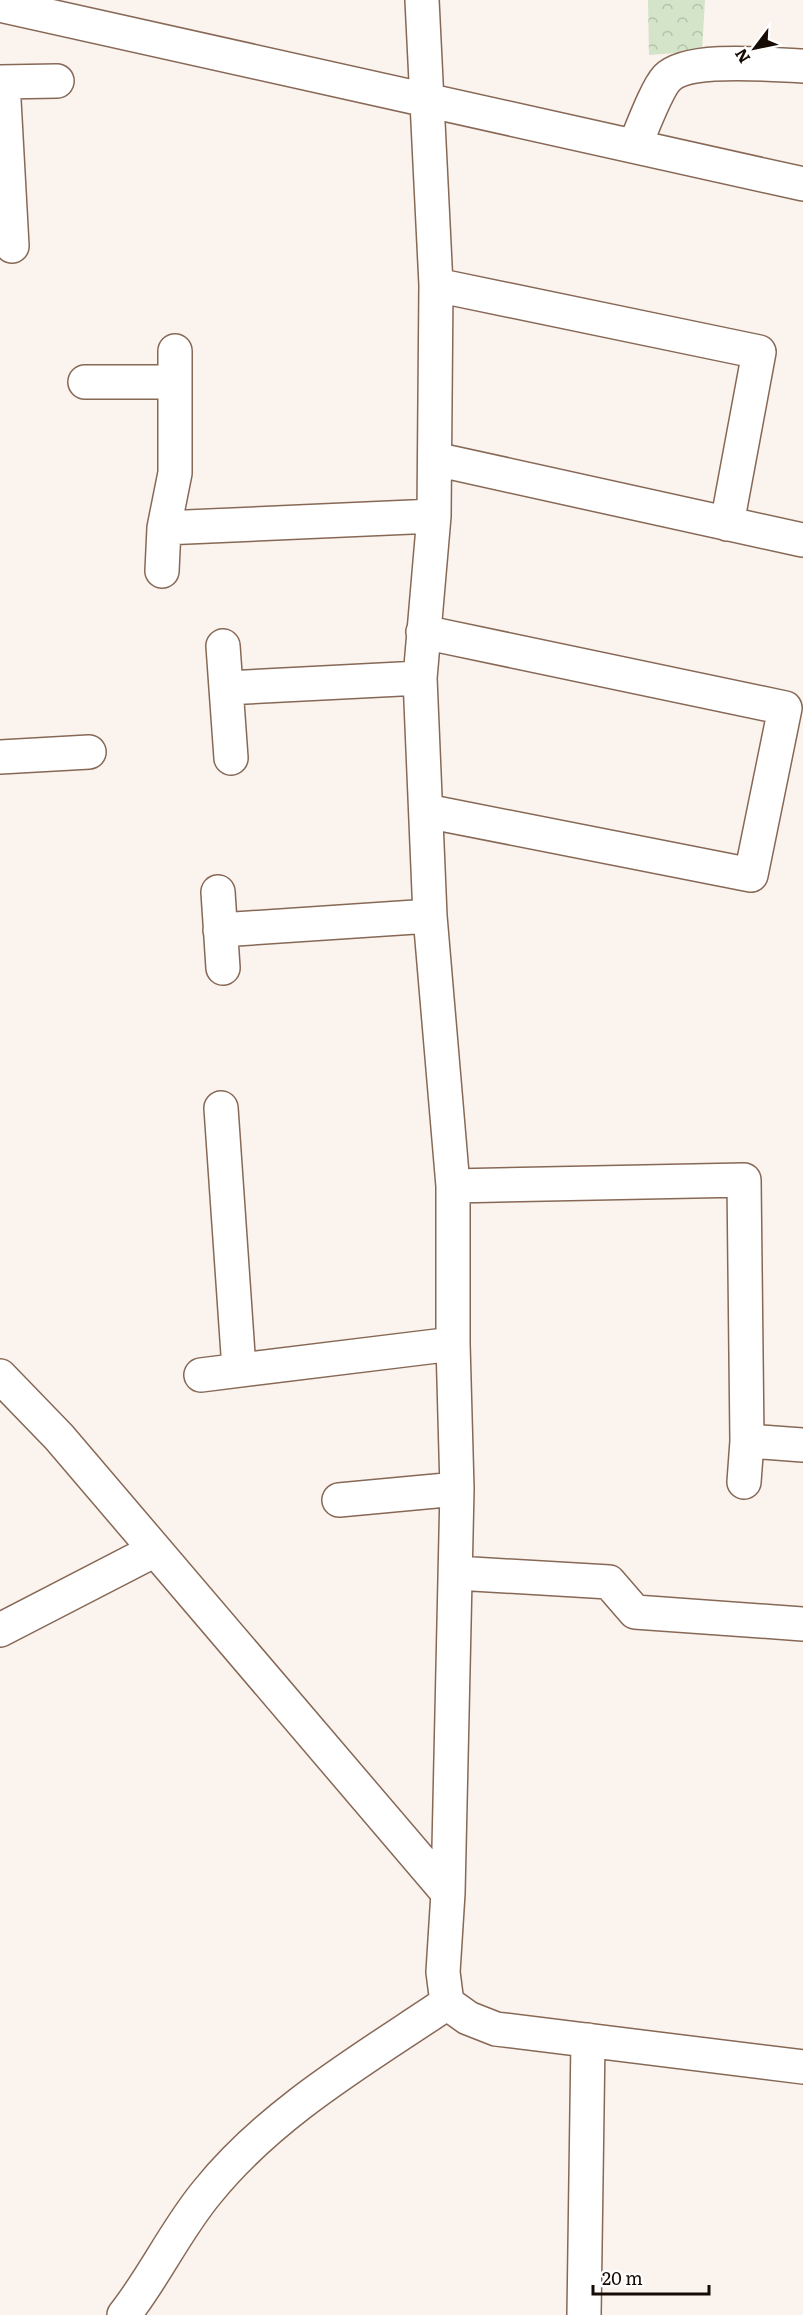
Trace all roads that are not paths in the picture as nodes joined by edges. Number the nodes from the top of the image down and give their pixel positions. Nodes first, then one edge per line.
1 (422, 0) edge
2 (0, 4) edge
3 (803, 66) edge
4 (57, 81) dead end
5 (1, 82) edge
6 (428, 100) junction
7 (635, 145) junction
8 (803, 184) edge
9 (12, 246) dead end
10 (436, 285) junction
11 (86, 382) dead end
12 (435, 459) junction
13 (434, 516) junction
14 (727, 524) junction
15 (164, 528) junction
16 (802, 540) edge
17 (162, 571) dead end
18 (423, 632) junction
19 (223, 646) dead end
20 (420, 678) junction
21 (226, 688) junction
22 (89, 752) dead end
23 (0, 757) edge
24 (231, 758) dead end
25 (426, 811) junction
26 (218, 892) dead end
27 (430, 916) junction
28 (220, 930) junction
29 (222, 968) dead end
30 (221, 1108) dead end
31 (453, 1186) junction
32 (453, 1344) junction
33 (239, 1369) junction
34 (201, 1375) dead end
35 (1, 1379) edge
36 (747, 1441) junction
37 (803, 1445) edge
38 (744, 1482) dead end
39 (457, 1489) junction
40 (339, 1500) dead end
41 (155, 1550) junction
42 (456, 1573) junction
43 (803, 1624) edge
44 (0, 1630) edge
45 (448, 1893) junction
46 (447, 2003) junction
47 (588, 2040) junction
48 (803, 2067) edge
49 (124, 2315) edge
50 (584, 2315) edge

1 - 6 street
2 - 6 street
3 - 7 street
4 - 5 street
5 - 9 street
6 - 7 street
6 - 10 street
7 - 8 street
10 - 12 street
10 - 14 street
11 - 15 street
12 - 13 street
12 - 14 street
13 - 15 street
13 - 18 street
14 - 16 street
15 - 17 street
18 - 20 street
18 - 25 street
19 - 21 street
20 - 21 street
20 - 25 street
21 - 24 street
22 - 23 street
25 - 27 street
26 - 28 street
27 - 28 street
27 - 31 street
28 - 29 street
30 - 33 street
31 - 32 street
31 - 36 street
32 - 33 street
32 - 39 street
33 - 34 street
35 - 41 street
36 - 37 street
36 - 38 street
39 - 40 street
39 - 42 street
41 - 44 street
41 - 45 street
42 - 43 street
42 - 45 street
45 - 46 street
46 - 47 street
46 - 49 street
47 - 48 street
47 - 50 street

